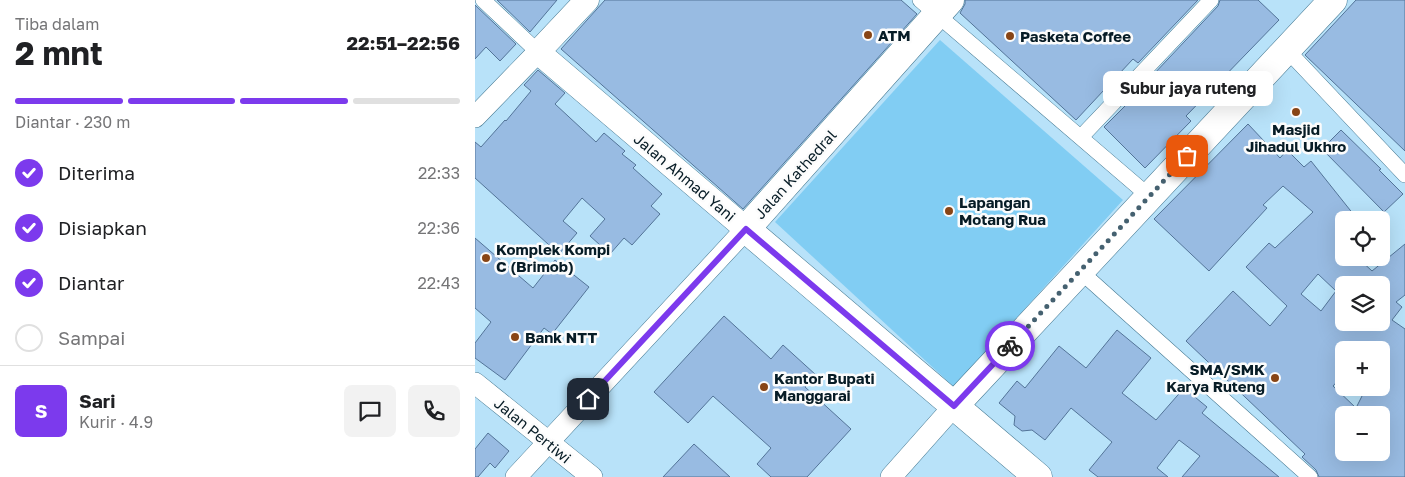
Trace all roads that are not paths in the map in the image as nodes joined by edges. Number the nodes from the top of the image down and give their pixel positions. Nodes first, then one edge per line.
1 (483, 0) edge
2 (587, 0) edge
3 (1211, 0) edge
4 (1333, 0) edge
5 (936, 5) edge
6 (1287, 50) junction
7 (538, 52) junction
8 (475, 117) edge
9 (1081, 137) junction
10 (1405, 175) edge
11 (1150, 197) junction
12 (746, 229) junction
13 (1080, 271) junction
14 (475, 383) edge
15 (954, 406) junction
16 (548, 442) junction
17 (516, 477) edge
18 (591, 477) edge
19 (891, 477) edge
20 (1038, 477) edge
21 (1310, 477) edge

1 - 7 street
2 - 7 main road
3 - 9 street
4 - 6 highway
5 - 9 street
5 - 12 highway, Jalan Kathedral
6 - 10 street
6 - 11 highway
7 - 8 street
7 - 12 main road, Jalan Ahmad Yani
9 - 11 street
11 - 13 highway
12 - 15 highway, Jalan Ahmad Yani
12 - 16 street, Jalan Kathedral
13 - 15 highway
13 - 21 street
14 - 16 street, Jalan Pertiwi
15 - 19 street
15 - 20 highway, Jalan Ahmad Yani
16 - 17 street, Jalan Kathedral
16 - 18 street, Jalan Pertiwi

